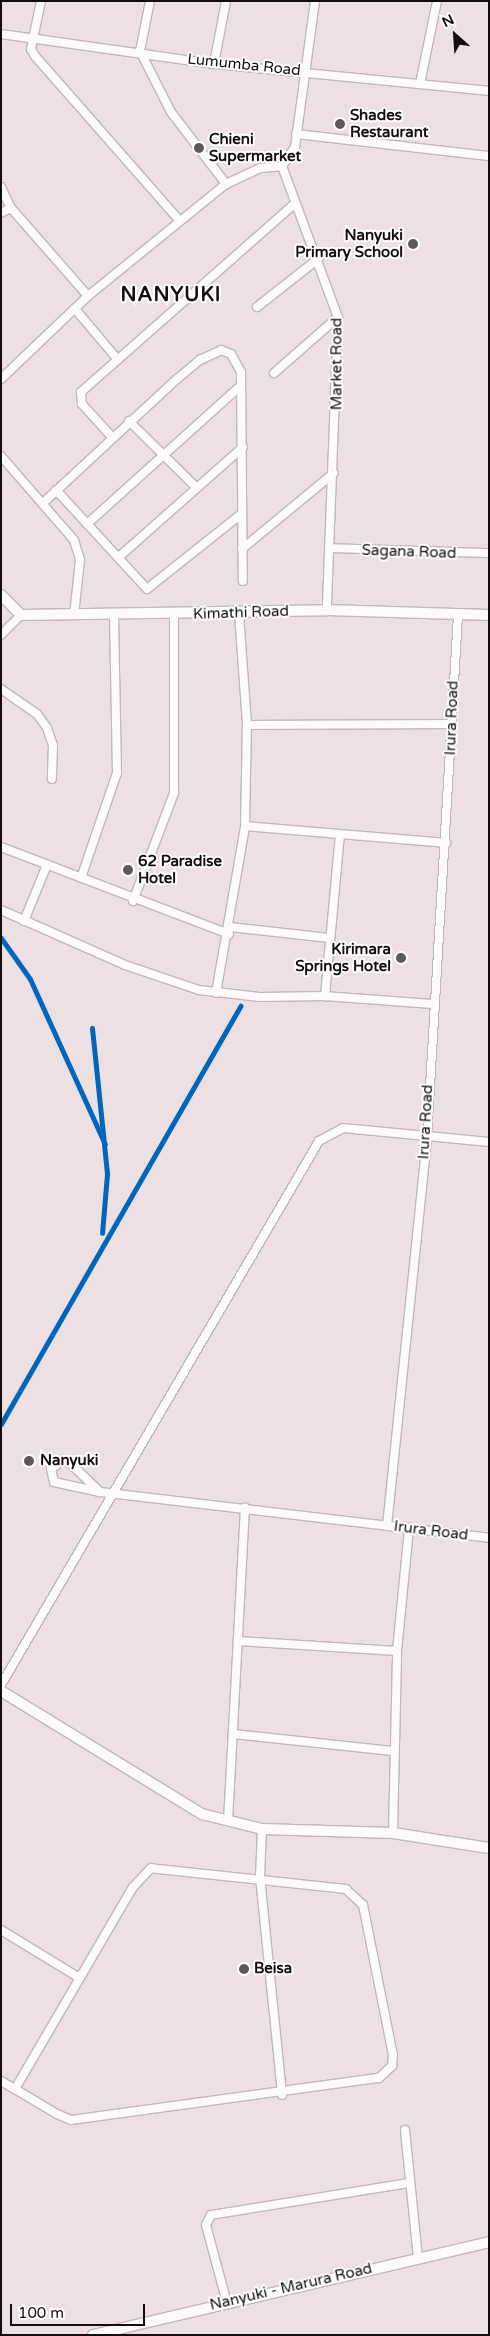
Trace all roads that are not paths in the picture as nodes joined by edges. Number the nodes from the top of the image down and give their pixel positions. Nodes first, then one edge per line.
1 (41, 1) edge
2 (150, 1) edge
3 (226, 1) edge
4 (315, 1) edge
5 (437, 1) edge
6 (1, 34) edge
7 (34, 40) junction
8 (140, 51) junction
9 (214, 64) junction
10 (305, 72) junction
11 (420, 84) junction
12 (489, 91) edge
13 (296, 134) junction
14 (489, 156) edge
15 (282, 166) junction
16 (226, 184) junction
17 (1, 187) edge
18 (294, 204) junction
19 (11, 208) junction
20 (1, 213) edge
21 (179, 220) junction
22 (318, 258) junction
23 (88, 296) junction
24 (257, 307) dead end
25 (76, 310) junction
26 (338, 317) junction
27 (118, 360) junction
28 (274, 373) dead end
29 (1, 379) edge
30 (240, 386) junction
31 (129, 421) junction
32 (111, 436) junction
33 (243, 447) junction
34 (1, 456) edge
35 (163, 456) junction
36 (334, 473) junction
37 (195, 486) junction
38 (56, 490) junction
39 (43, 504) junction
40 (240, 515) junction
41 (87, 524) junction
42 (329, 548) junction
43 (242, 549) junction
44 (489, 553) edge
45 (120, 556) junction
46 (243, 581) dead end
47 (1, 595) edge
48 (326, 610) junction
49 (239, 614) junction
50 (21, 615) junction
51 (74, 615) junction
52 (174, 615) junction
53 (458, 615) junction
54 (489, 616) edge
55 (114, 617) junction
56 (1, 635) edge
57 (1, 689) edge
58 (248, 724) junction
59 (450, 724) junction
60 (52, 778) dead end
61 (245, 826) junction
62 (340, 834) junction
63 (446, 844) junction
64 (1, 847) edge
65 (47, 865) junction
66 (81, 878) junction
67 (133, 900) junction
68 (1, 910) edge
69 (24, 921) junction
70 (229, 931) junction
71 (329, 938) junction
72 (216, 993) junction
73 (325, 996) junction
74 (432, 1004) junction
75 (427, 1137) junction
76 (489, 1142) edge
77 (100, 1492) junction
78 (113, 1492) junction
79 (245, 1507) junction
80 (387, 1526) junction
81 (409, 1528) junction
82 (489, 1538) edge
83 (238, 1641) junction
84 (397, 1651) junction
85 (1, 1685) edge
86 (1, 1692) edge
87 (233, 1734) junction
88 (393, 1751) junction
89 (228, 1821) junction
90 (262, 1829) junction
91 (393, 1833) junction
92 (489, 1848) edge
93 (260, 1877) junction
94 (1, 1930) edge
95 (78, 1977) junction
96 (1, 2081) edge
97 (15, 2090) junction
98 (282, 2094) junction
99 (405, 2130) dead end
100 (409, 2184) junction
101 (489, 2242) edge
102 (418, 2257) junction
103 (227, 2303) junction
104 (93, 2335) edge

1 - 7 street
2 - 8 street
3 - 9 street
4 - 10 street
5 - 11 street
6 - 7 street, Lumumba Road
7 - 8 street, Lumumba Road
7 - 21 street
8 - 9 street, Lumumba Road
8 - 16 street
9 - 10 street, Lumumba Road
10 - 11 street, Lumumba Road
10 - 13 street
11 - 12 street, Lumumba Road
13 - 14 street
13 - 15 street
15 - 16 street
15 - 18 street, Market Road
16 - 21 street
17 - 19 street
18 - 22 street, Market Road
18 - 27 street
19 - 20 street
19 - 23 street
21 - 23 street
22 - 24 street
22 - 26 street, Market Road
23 - 25 street
25 - 27 street
25 - 29 street
26 - 28 street
26 - 36 street, Market Road
27 - 32 street
30 - 31 street
30 - 33 street
30 - 35 street
31 - 32 street
31 - 35 street
32 - 38 street
33 - 37 street
33 - 40 street
34 - 39 street
35 - 37 street
35 - 41 street
36 - 42 street, Market Road
36 - 43 street
37 - 45 street
38 - 39 street
38 - 41 street
39 - 51 street
40 - 43 street
40 - 45 street
41 - 45 street
42 - 44 street, Sagana Road
42 - 48 street, Market Road
43 - 46 street
47 - 50 street
48 - 49 street, Kimathi Road
48 - 53 street, Kimathi Road
49 - 52 street, Kimathi Road
49 - 58 street
50 - 51 street, Kimathi Road
50 - 56 street
51 - 55 street, Kimathi Road
52 - 55 street, Kimathi Road
52 - 67 street
53 - 54 street, Kimathi Road
53 - 59 street, Irura Road
55 - 66 street
57 - 60 street
58 - 59 street
58 - 61 street
59 - 63 street, Irura Road
61 - 62 street
61 - 70 street
62 - 63 street
62 - 71 street
63 - 74 street, Irura Road
64 - 65 street
65 - 66 street
65 - 69 street
66 - 67 street
67 - 70 street
68 - 69 street
69 - 72 street
70 - 71 street
70 - 72 street
71 - 73 street
72 - 73 street
73 - 74 street
74 - 75 street, Irura Road
75 - 76 street
75 - 78 street
75 - 80 street, Irura Road
77 - 77 street
77 - 78 street
78 - 79 street
78 - 85 street
79 - 80 street
79 - 83 street
80 - 81 street, Irura Road
81 - 82 street, Irura Road
81 - 84 street
83 - 84 street
83 - 87 street
84 - 88 street
86 - 89 street
87 - 88 street
87 - 89 street
88 - 91 street
89 - 90 street
90 - 91 street
90 - 93 street
91 - 92 street
93 - 95 street
93 - 98 street
93 - 98 street
94 - 95 street
95 - 97 street
96 - 97 street
97 - 98 street
99 - 100 street
100 - 102 street
100 - 103 street
101 - 102 street, Nanyuki - Marura Road
102 - 103 street, Nanyuki - Marura Road
103 - 104 street, Nanyuki - Marura Road

